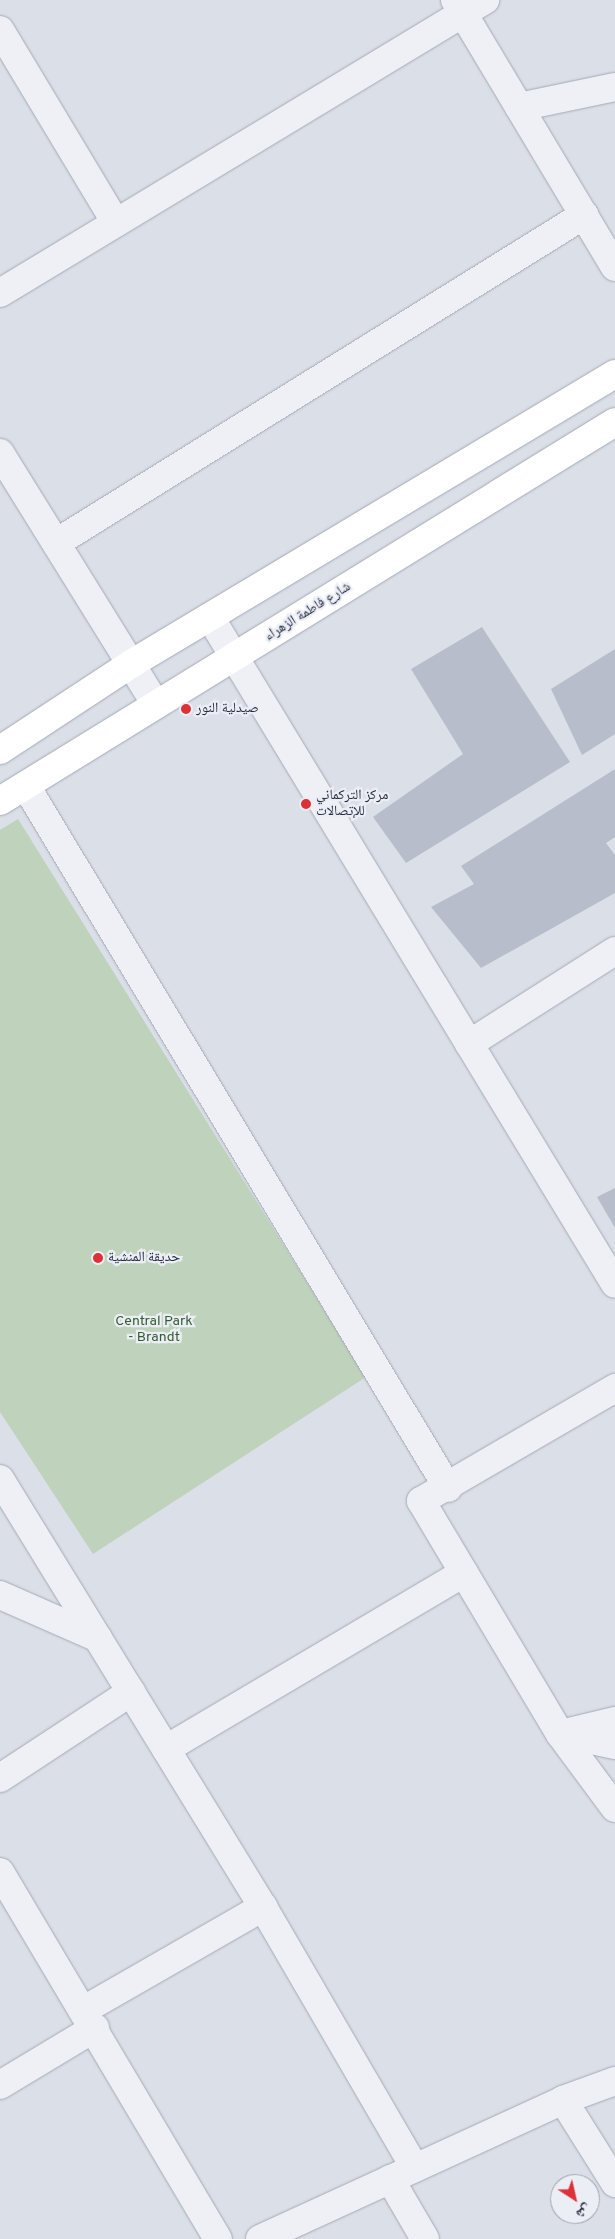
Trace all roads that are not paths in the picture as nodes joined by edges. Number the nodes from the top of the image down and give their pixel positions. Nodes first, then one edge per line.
1 (468, 5) edge
2 (0, 30) edge
3 (615, 87) edge
4 (518, 107) junction
5 (584, 215) junction
6 (116, 223) junction
7 (615, 267) edge
8 (0, 293) edge
9 (615, 374) edge
10 (615, 422) edge
11 (0, 453) edge
12 (56, 543) junction
13 (210, 617) junction
14 (234, 657) junction
15 (131, 664) junction
16 (156, 705) junction
17 (0, 750) edge
18 (26, 786) junction
19 (0, 801) edge
20 (615, 951) edge
21 (469, 1044) junction
22 (615, 1284) edge
23 (615, 1388) edge
24 (0, 1479) edge
25 (448, 1488) junction
26 (464, 1573) junction
27 (0, 1595) edge
28 (98, 1638) junction
29 (131, 1692) junction
30 (615, 1721) edge
31 (560, 1734) junction
32 (615, 1745) edge
33 (166, 1749) junction
34 (0, 1778) edge
35 (615, 1808) edge
36 (0, 1872) edge
37 (262, 1907) junction
38 (90, 2019) junction
39 (615, 2081) edge
40 (0, 2085) edge
41 (563, 2100) junction
42 (415, 2168) junction
43 (390, 2179) junction
44 (615, 2183) edge
45 (218, 2239) edge
46 (260, 2239) edge
47 (425, 2239) edge

1 - 4 street
1 - 6 street
2 - 6 street
3 - 4 street
4 - 5 street
5 - 7 street
5 - 12 street
6 - 8 street
9 - 13 main road
10 - 14 main road, شارع فاطمة الزهراء
11 - 12 street
12 - 15 street
13 - 14 street
13 - 15 main road
14 - 16 main road, شارع فاطمة الزهراء
14 - 21 street
15 - 16 street
15 - 17 main road
16 - 18 main road, شارع فاطمة الزهراء
18 - 19 main road, شارع فاطمة الزهراء
18 - 25 street
20 - 21 street
21 - 22 street
23 - 25 street
24 - 28 street
25 - 26 street
26 - 31 street
26 - 33 street
27 - 28 street
28 - 29 street
29 - 33 street
29 - 34 street
30 - 31 street
31 - 32 street
31 - 35 street
33 - 37 street
36 - 38 street
37 - 38 street
37 - 42 street
38 - 40 street
38 - 45 street
39 - 41 street
41 - 42 street
41 - 44 street
42 - 43 street
43 - 46 street
43 - 47 street

